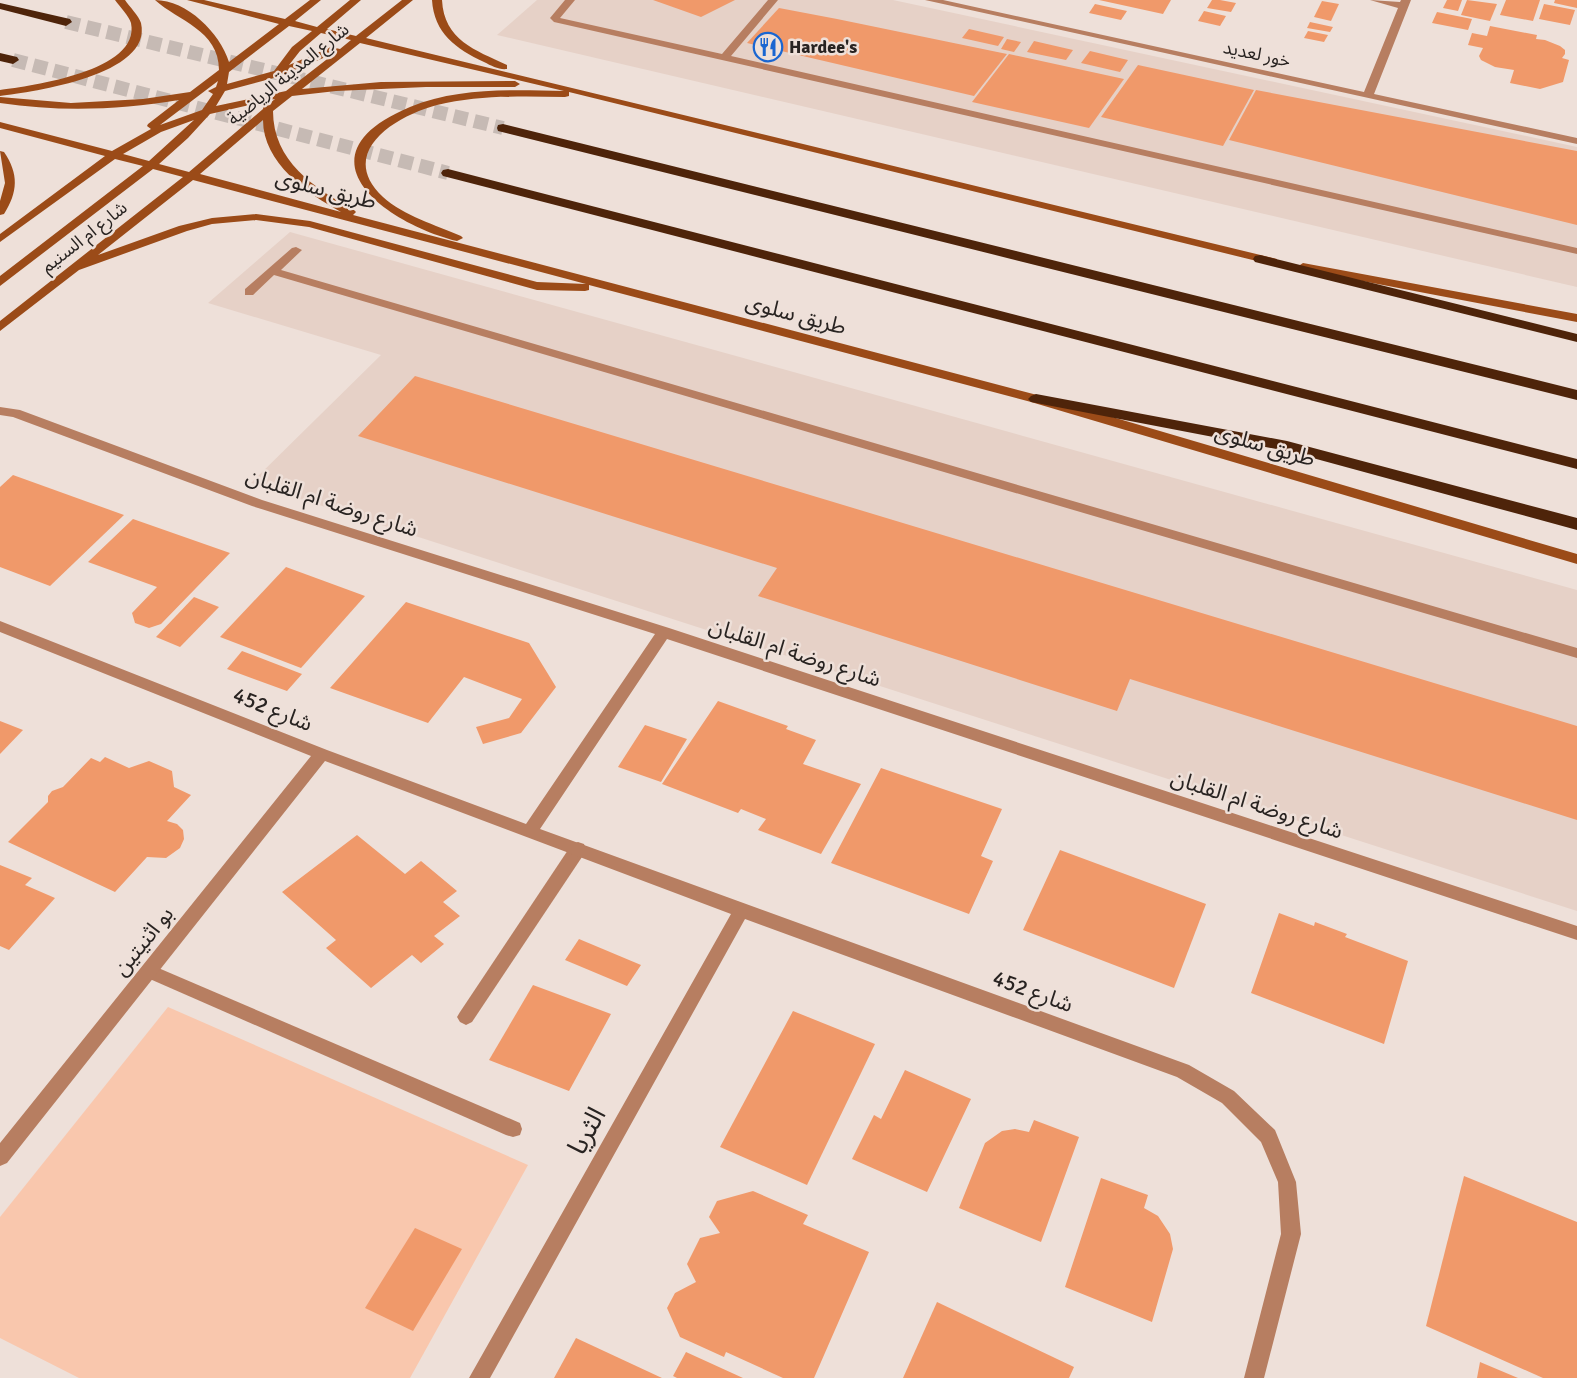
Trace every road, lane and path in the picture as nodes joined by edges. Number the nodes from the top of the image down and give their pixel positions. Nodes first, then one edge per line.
1 (120, 0) edge
2 (160, 0) edge
3 (192, 0) edge
4 (316, 0) edge
5 (356, 0) edge
6 (408, 0) edge
7 (437, 0) edge
8 (570, 0) edge
9 (773, 0) edge
10 (930, 0) edge
11 (1375, 0) edge
12 (1405, 3) edge
13 (0, 6) edge
14 (66, 22) tunnel mouth
15 (287, 22) junction
16 (319, 30) junction
17 (357, 39) junction
18 (724, 59) junction
19 (224, 71) junction
20 (278, 73) junction
21 (551, 84) junction
22 (220, 89) junction
23 (0, 93) edge
24 (194, 95) junction
25 (287, 95) junction
26 (595, 95) junction
27 (1368, 95) junction
28 (269, 98) junction
29 (0, 100) edge
30 (267, 111) junction
31 (205, 113) junction
32 (0, 125) edge
33 (503, 128) tunnel mouth
34 (1577, 141) edge
35 (0, 154) edge
36 (112, 156) junction
37 (150, 166) junction
38 (448, 172) tunnel mouth
39 (191, 177) junction
40 (0, 212) edge
41 (372, 223) junction
42 (0, 239) edge
43 (296, 250) dead end
44 (1577, 251) edge
45 (1260, 259) junction
46 (510, 261) junction
47 (74, 268) junction
48 (272, 271) junction
49 (0, 282) edge
50 (609, 287) junction
51 (249, 292) dead end
52 (1577, 318) edge
53 (0, 327) edge
54 (1577, 338) edge
55 (1577, 395) edge
56 (1036, 399) junction
57 (0, 411) edge
58 (1577, 464) edge
59 (1577, 524) edge
60 (1577, 559) edge
61 (0, 626) edge
62 (664, 632) junction
63 (1577, 653) edge
64 (322, 754) junction
65 (530, 831) junction
66 (579, 849) junction
67 (741, 910) junction
68 (1577, 933) edge
69 (149, 971) junction
70 (466, 1017) dead end
71 (513, 1129) dead end
72 (0, 1157) edge
73 (480, 1378) edge
74 (1254, 1378) edge

1 - 23 main road
2 - 19 main road
3 - 15 main road
4 - 15 main road, شارع المدينة الرياضية
5 - 16 main road
6 - 17 main road, شارع المدينة الرياضية
7 - 21 main road
8 - 18 street
9 - 18 street
10 - 27 street, خور لعديد
11 - 12 street
12 - 27 street
13 - 14 highway
15 - 16 main road
15 - 19 main road, شارع المدينة الرياضية
16 - 17 main road
16 - 20 main road
17 - 20 main road
17 - 21 main road
17 - 25 main road, شارع المدينة الرياضية
18 - 44 street
19 - 22 main road
19 - 24 main road, شارع المدينة الرياضية
20 - 22 main road
20 - 28 main road
21 - 25 main road
21 - 26 main road
22 - 24 main road
22 - 31 main road
24 - 29 main road
24 - 36 main road, شارع المدينة الرياضية
25 - 28 main road
25 - 30 main road, شارع المدينة الرياضية
26 - 45 main road
26 - 46 main road
27 - 34 street, خور لعديد
28 - 30 main road
28 - 31 main road
30 - 39 main road, شارع المدينة الرياضية
30 - 41 main road
31 - 36 main road
31 - 37 main road
32 - 36 main road, طريق سلوى
33 - 55 highway
35 - 40 main road
36 - 37 main road, طريق سلوى
36 - 42 main road
37 - 39 main road, طريق سلوى
37 - 49 main road
38 - 58 highway
39 - 41 main road, طريق سلوى
39 - 47 main road, شارع ام السنيم
41 - 46 main road, طريق سلوى
43 - 48 street
45 - 52 main road
45 - 54 highway
46 - 50 main road, طريق سلوى
47 - 50 main road
47 - 53 main road, شارع ام السنيم
48 - 51 street
48 - 63 street
50 - 56 main road, طريق سلوى
56 - 59 highway
56 - 60 main road, طريق سلوى
57 - 62 street, شارع روضة ام القلبان
61 - 64 street, شارع 452
62 - 65 street
62 - 68 street, شارع روضة ام القلبان
64 - 65 street, شارع 452
64 - 69 street, بو اثنيتين
65 - 66 street, شارع 452
66 - 67 street, شارع 452
66 - 70 street
67 - 73 street, الثريا
67 - 74 street, شارع 452
69 - 71 street
69 - 72 street, بو اثنيتين

